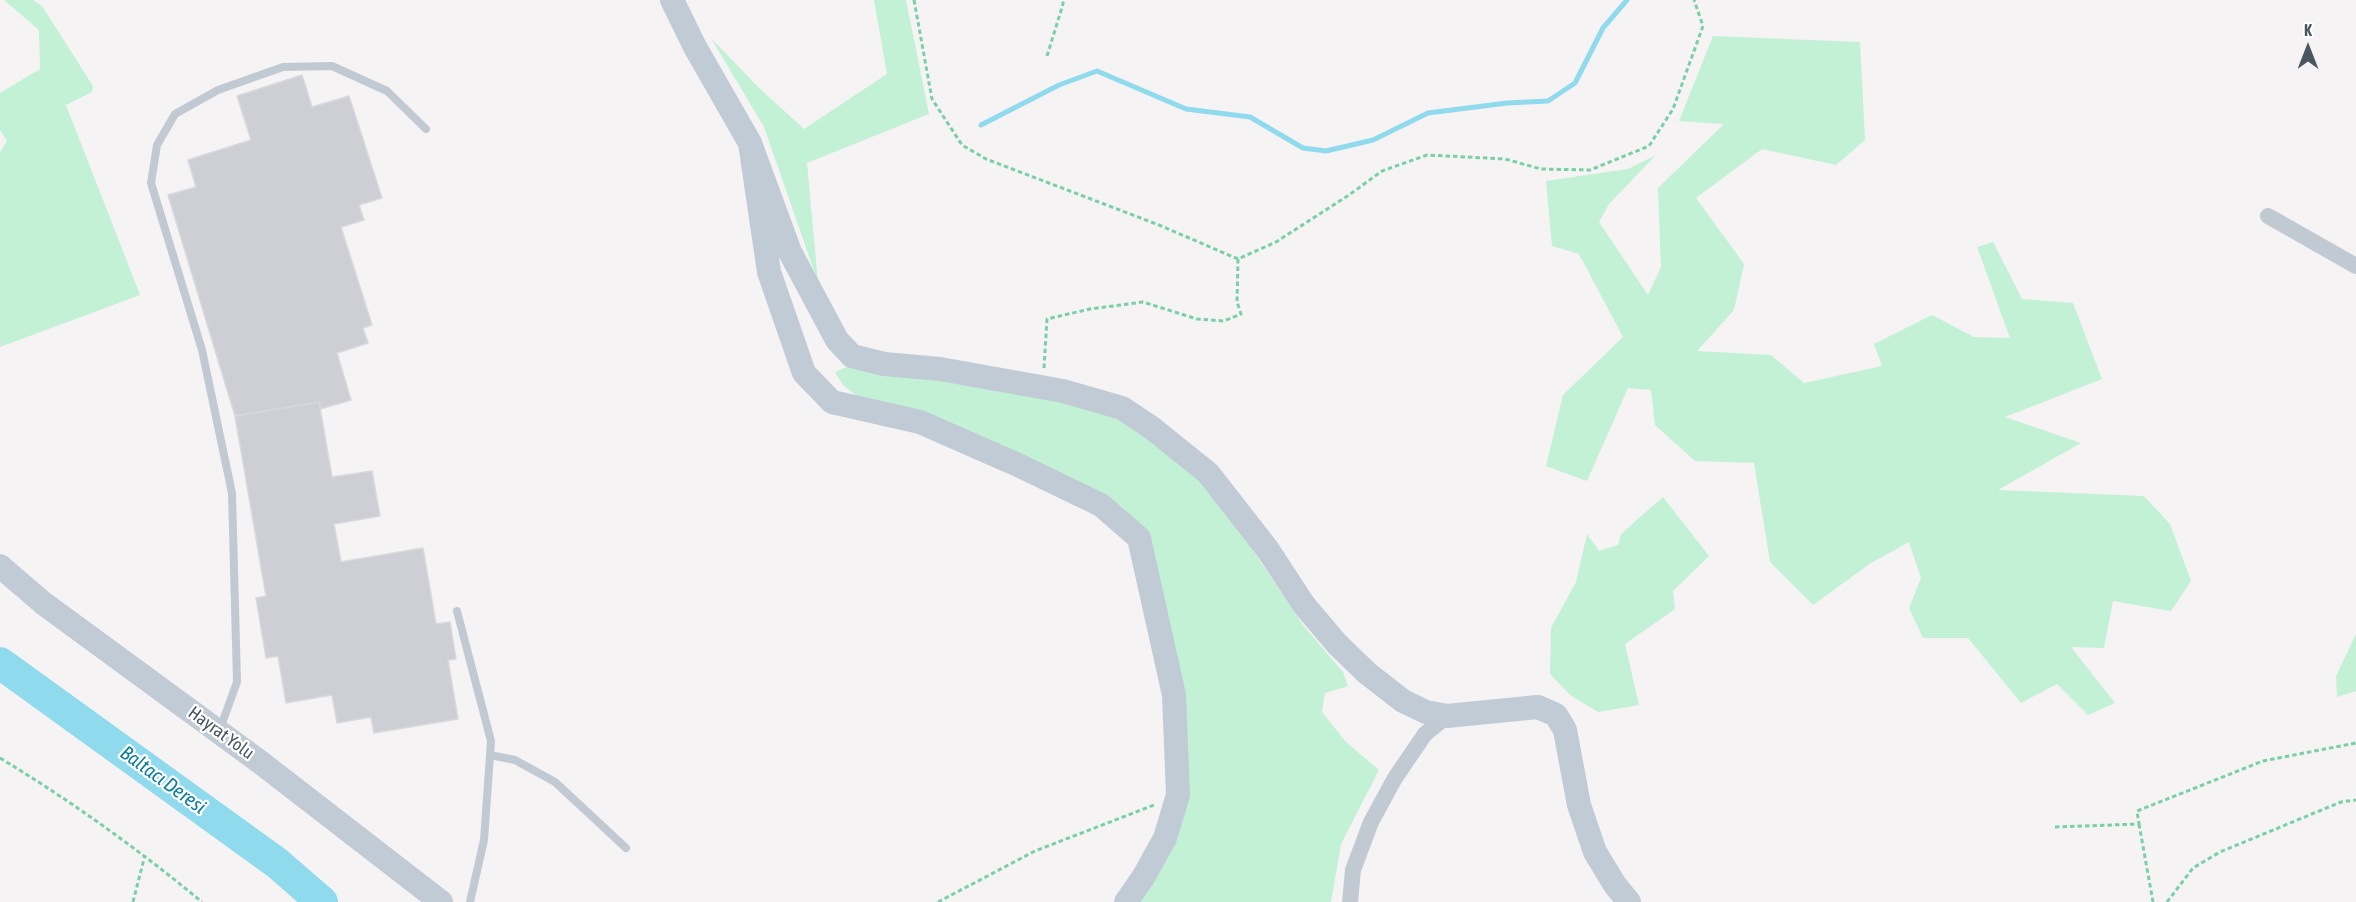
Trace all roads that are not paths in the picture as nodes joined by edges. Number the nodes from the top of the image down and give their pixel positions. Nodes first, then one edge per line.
1 (672, 0) edge
2 (426, 129) dead end
3 (750, 143) junction
4 (2268, 216) dead end
5 (2356, 266) edge
6 (0, 566) edge
7 (457, 610) dead end
8 (1447, 716) junction
9 (219, 732) junction
10 (490, 755) junction
11 (626, 848) dead end
12 (1132, 900) edge
13 (441, 902) edge
14 (470, 902) edge
15 (1350, 902) edge
16 (1629, 902) edge

1 - 3 street
2 - 9 lane
3 - 8 street
3 - 12 street
4 - 5 street
6 - 9 street, Hayrat Yolu
7 - 10 lane
8 - 15 street
8 - 16 street
9 - 13 street, Hayrat Yolu
10 - 11 lane
10 - 14 lane

